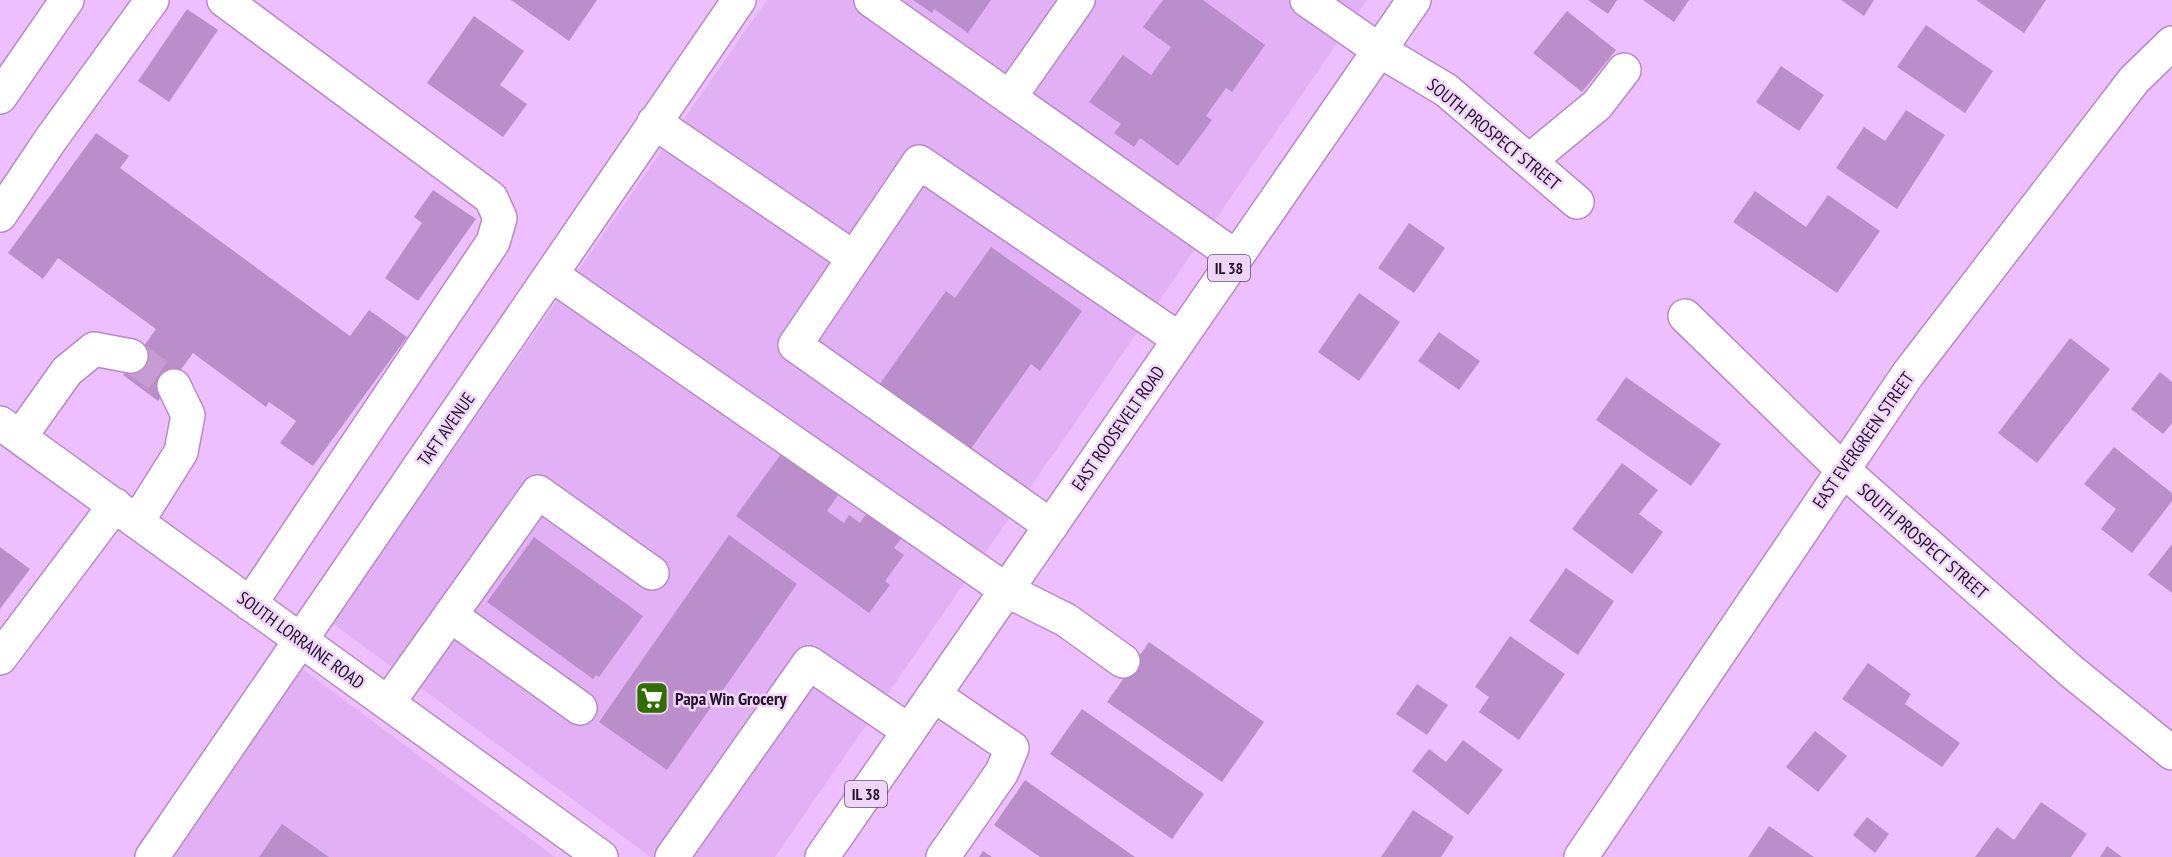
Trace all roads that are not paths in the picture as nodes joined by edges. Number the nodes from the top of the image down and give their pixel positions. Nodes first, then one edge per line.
1 (67, 0) edge
2 (152, 0) edge
3 (224, 0) edge
4 (739, 0) edge
5 (871, 0) edge
6 (1078, 0) edge
7 (1307, 0) edge
8 (1414, 0) edge
9 (2172, 43) edge
10 (1379, 50) junction
11 (1624, 70) dead end
12 (0, 97) edge
13 (1010, 98) junction
14 (654, 122) junction
15 (1529, 160) junction
16 (1577, 202) dead end
17 (0, 215) edge
18 (1236, 257) junction
19 (854, 258) junction
20 (552, 275) junction
21 (1686, 316) dead end
22 (1179, 339) junction
23 (130, 356) tunnel mouth
24 (174, 386) tunnel mouth
25 (10, 430) edge
26 (1842, 469) junction
27 (126, 514) junction
28 (1051, 526) junction
29 (652, 573) dead end
30 (1006, 590) junction
31 (250, 604) junction
32 (450, 615) junction
33 (300, 641) junction
34 (0, 658) edge
35 (1123, 661) dead end
36 (934, 695) junction
37 (388, 703) junction
38 (580, 708) dead end
39 (909, 731) junction
40 (2172, 753) edge
41 (152, 857) edge
42 (602, 857) edge
43 (672, 857) edge
44 (822, 857) edge
45 (943, 857) edge
46 (1581, 857) edge

1 - 12 street
2 - 17 street
3 - 31 street
4 - 14 street, TAFT AVENUE
5 - 13 street
6 - 13 street
7 - 10 street, SOUTH PROSPECT STREET
8 - 10 street, EAST ROOSEVELT ROAD / IL 38
9 - 26 street, EAST EVERGREEN STREET
10 - 15 street, SOUTH PROSPECT STREET
10 - 18 street, EAST ROOSEVELT ROAD / IL 38
11 - 15 street
13 - 18 street
14 - 19 street
14 - 20 street, TAFT AVENUE
15 - 16 street, SOUTH PROSPECT STREET
18 - 22 street, EAST ROOSEVELT ROAD / IL 38
19 - 22 street
19 - 28 street
20 - 30 street
20 - 33 street, TAFT AVENUE
21 - 26 street, SOUTH PROSPECT STREET
22 - 28 street, EAST ROOSEVELT ROAD / IL 38
23 - 25 street
24 - 27 street
25 - 27 street, SOUTH LORRAINE ROAD
26 - 40 street, SOUTH PROSPECT STREET
26 - 46 street, EAST EVERGREEN STREET
27 - 31 street, SOUTH LORRAINE ROAD
27 - 34 street
28 - 30 street, EAST ROOSEVELT ROAD / IL 38
29 - 32 street
30 - 35 street
30 - 36 street, EAST ROOSEVELT ROAD / IL 38
31 - 33 street, SOUTH LORRAINE ROAD
32 - 37 street
32 - 38 street
33 - 37 street, SOUTH LORRAINE ROAD
33 - 41 street, TAFT AVENUE
36 - 39 street, EAST ROOSEVELT ROAD / IL 38
36 - 45 street
37 - 42 street, SOUTH LORRAINE ROAD
39 - 43 street
39 - 44 street, EAST ROOSEVELT ROAD / IL 38

